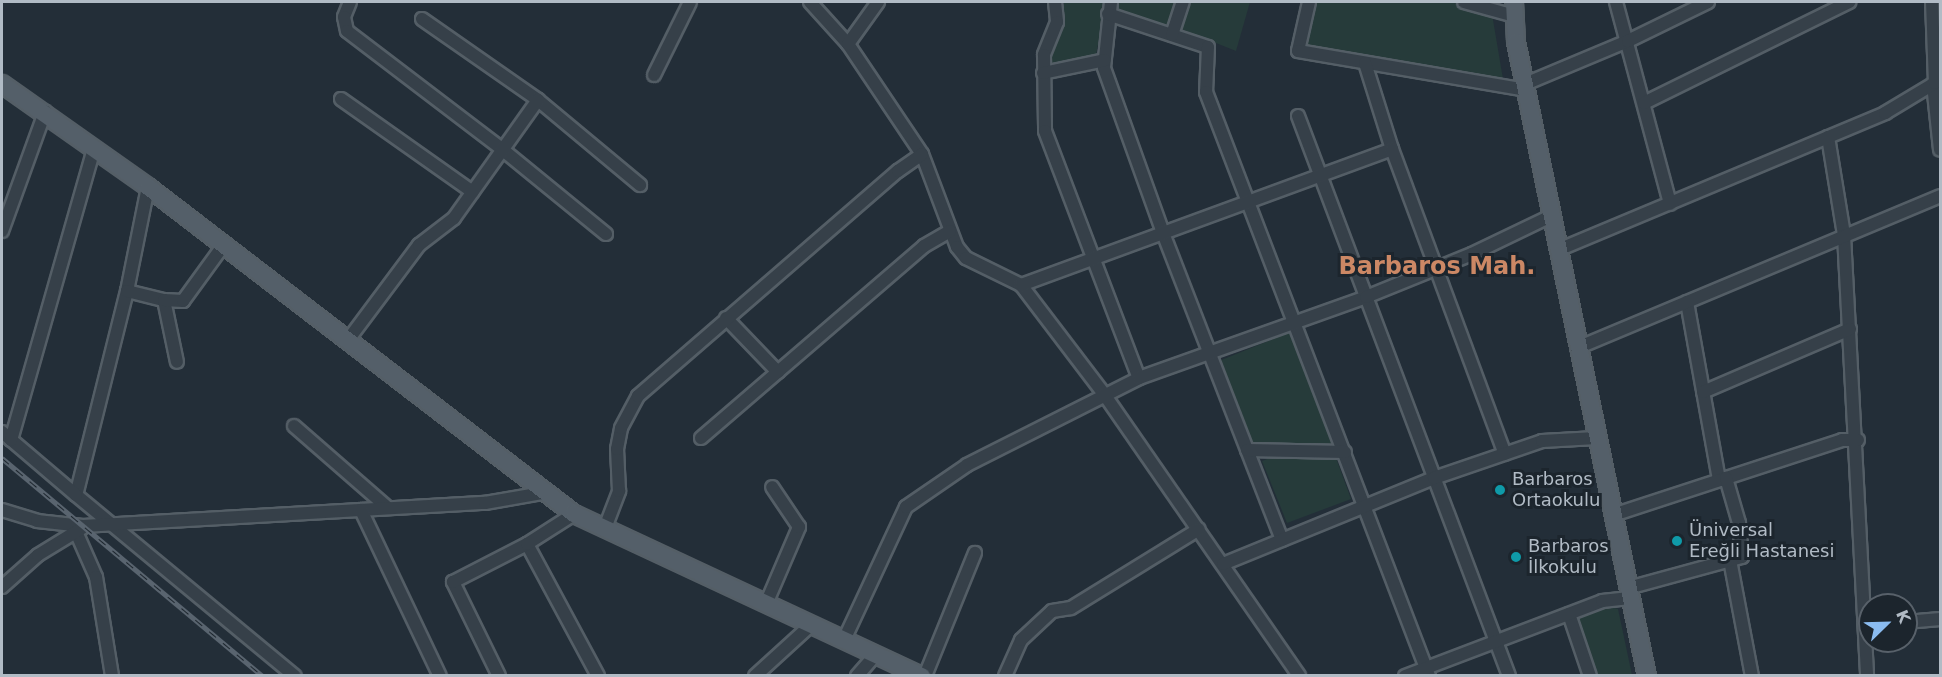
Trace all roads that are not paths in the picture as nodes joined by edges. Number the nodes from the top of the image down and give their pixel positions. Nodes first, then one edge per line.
1 (351, 2) edge
2 (690, 2) edge
3 (810, 2) edge
4 (878, 2) edge
5 (1055, 2) edge
6 (1111, 2) edge
7 (1183, 2) edge
8 (1309, 2) edge
9 (1464, 2) edge
10 (1616, 2) edge
11 (1677, 2) edge
12 (1708, 2) edge
13 (1849, 2) edge
14 (1932, 2) edge
15 (1515, 9) edge
16 (1108, 14) junction
17 (1679, 15) junction
18 (422, 20) dead end
19 (1172, 35) junction
20 (1628, 41) junction
21 (848, 44) junction
22 (1105, 60) junction
23 (1365, 63) junction
24 (1043, 73) junction
25 (654, 75) dead end
26 (2, 84) edge
27 (1933, 84) junction
28 (1525, 87) junction
29 (341, 99) dead end
30 (538, 100) junction
31 (1644, 103) junction
32 (45, 112) junction
33 (1298, 116) dead end
34 (1828, 137) junction
35 (94, 148) junction
36 (1392, 149) junction
37 (503, 150) junction
38 (1941, 150) edge
39 (922, 154) junction
40 (1320, 174) junction
41 (640, 185) dead end
42 (148, 187) junction
43 (473, 192) junction
44 (1941, 196) edge
45 (1249, 199) junction
46 (1670, 204) junction
47 (1551, 216) junction
48 (2, 231) edge
49 (950, 231) junction
50 (1163, 233) junction
51 (606, 234) dead end
52 (1844, 235) junction
53 (223, 246) junction
54 (1558, 250) junction
55 (1095, 258) junction
56 (1437, 269) junction
57 (1021, 285) junction
58 (127, 291) junction
59 (1366, 297) junction
60 (164, 300) junction
61 (1688, 302) junction
62 (726, 318) junction
63 (1295, 321) junction
64 (1850, 329) junction
65 (348, 340) junction
66 (1578, 348) junction
67 (1209, 354) junction
68 (177, 362) dead end
69 (778, 372) junction
70 (1139, 378) junction
71 (1703, 392) junction
72 (1104, 394) junction
73 (294, 426) dead end
74 (6, 436) edge
75 (700, 438) dead end
76 (1596, 438) junction
77 (1858, 440) junction
78 (1247, 450) junction
79 (1345, 452) junction
80 (1505, 454) junction
81 (1434, 478) junction
82 (1722, 479) junction
83 (772, 488) dead end
84 (543, 493) junction
85 (76, 495) junction
86 (1366, 506) junction
87 (387, 507) junction
88 (2, 510) edge
89 (361, 510) junction
90 (574, 513) junction
91 (1613, 515) junction
92 (114, 523) junction
93 (605, 528) junction
94 (1199, 529) junction
95 (80, 530) junction
96 (1282, 540) junction
97 (526, 544) junction
98 (975, 553) dead end
99 (1730, 560) junction
100 (1223, 564) junction
101 (2, 587) edge
102 (1629, 593) junction
103 (1866, 593) edge
104 (766, 604) junction
105 (1569, 614) junction
106 (1941, 619) edge
107 (1918, 621) edge
108 (812, 624) junction
109 (844, 640) junction
110 (1496, 641) junction
111 (1867, 653) edge
112 (875, 655) junction
113 (1427, 672) edge
114 (112, 675) edge
115 (295, 675) edge
116 (440, 675) edge
117 (499, 675) edge
118 (598, 675) edge
119 (755, 675) edge
120 (857, 675) edge
121 (924, 675) edge
122 (1005, 675) edge
123 (1299, 675) edge
124 (1405, 675) edge
125 (1509, 675) edge
126 (1590, 675) edge
127 (1647, 675) edge
128 (1752, 675) edge
129 (1867, 675) edge

1 - 37 street
2 - 25 street
3 - 21 street
4 - 21 street
5 - 24 street
6 - 16 street
7 - 19 street
8 - 23 street
9 - 15 street
10 - 20 street
11 - 17 street
12 - 17 street
13 - 31 street
14 - 27 street
15 - 28 main road
16 - 19 street
16 - 22 street
17 - 20 street
18 - 30 street
19 - 45 street
20 - 28 street
20 - 31 street
21 - 39 street
22 - 24 street
22 - 50 street
23 - 28 street
23 - 36 street
24 - 55 street
26 - 32 main road
27 - 34 street
27 - 38 street
28 - 47 main road
29 - 43 street
30 - 37 street
30 - 41 street
31 - 46 street
32 - 35 main road
32 - 48 street
33 - 40 street
34 - 46 street
34 - 52 street
35 - 42 main road
35 - 74 street
36 - 40 street
36 - 56 street
37 - 43 street
37 - 51 street
39 - 49 street
39 - 62 street
40 - 45 street
40 - 59 street
42 - 53 main road
42 - 58 street
43 - 65 street
44 - 52 street
45 - 50 street
45 - 63 street
46 - 54 street
47 - 54 main road
47 - 56 street
49 - 57 street
49 - 69 street
50 - 55 street
50 - 67 street
52 - 61 street
52 - 64 street
53 - 60 street
53 - 65 main road
54 - 66 main road
55 - 57 street
55 - 70 street
56 - 59 street
56 - 80 street
57 - 72 street
58 - 60 street
58 - 85 street
59 - 63 street
59 - 81 street
60 - 68 street
61 - 66 street
61 - 71 street
62 - 69 street
62 - 93 street
63 - 67 street
63 - 79 street
64 - 71 street
64 - 77 street
65 - 84 main road
66 - 76 main road
67 - 70 street
67 - 78 street
69 - 75 street
70 - 72 street
71 - 82 street
72 - 94 street
72 - 109 street
73 - 87 street
74 - 85 street
76 - 80 street
76 - 91 main road
77 - 82 street
77 - 103 street
78 - 79 street
78 - 96 street
79 - 86 street
80 - 81 street
81 - 86 street
81 - 110 street
82 - 91 street
82 - 99 street
83 - 104 street
84 - 87 street
84 - 90 main road
85 - 92 street
86 - 96 street
86 - 113 street
87 - 89 street
88 - 95 street
89 - 92 street
89 - 116 street
90 - 93 main road
90 - 97 street
91 - 102 main road
92 - 95 street
92 - 115 street
93 - 104 main road
94 - 100 street
94 - 122 street
95 - 101 street
95 - 114 street
96 - 100 street
97 - 117 street
97 - 118 street
98 - 121 street
99 - 102 street
99 - 128 street
100 - 123 street
102 - 105 street
102 - 127 main road
104 - 108 main road
105 - 110 street
105 - 126 street
106 - 107 street
108 - 109 main road
108 - 119 street
109 - 112 main road
110 - 113 street
110 - 125 street
111 - 129 street
112 - 120 street
112 - 121 main road
113 - 124 street

